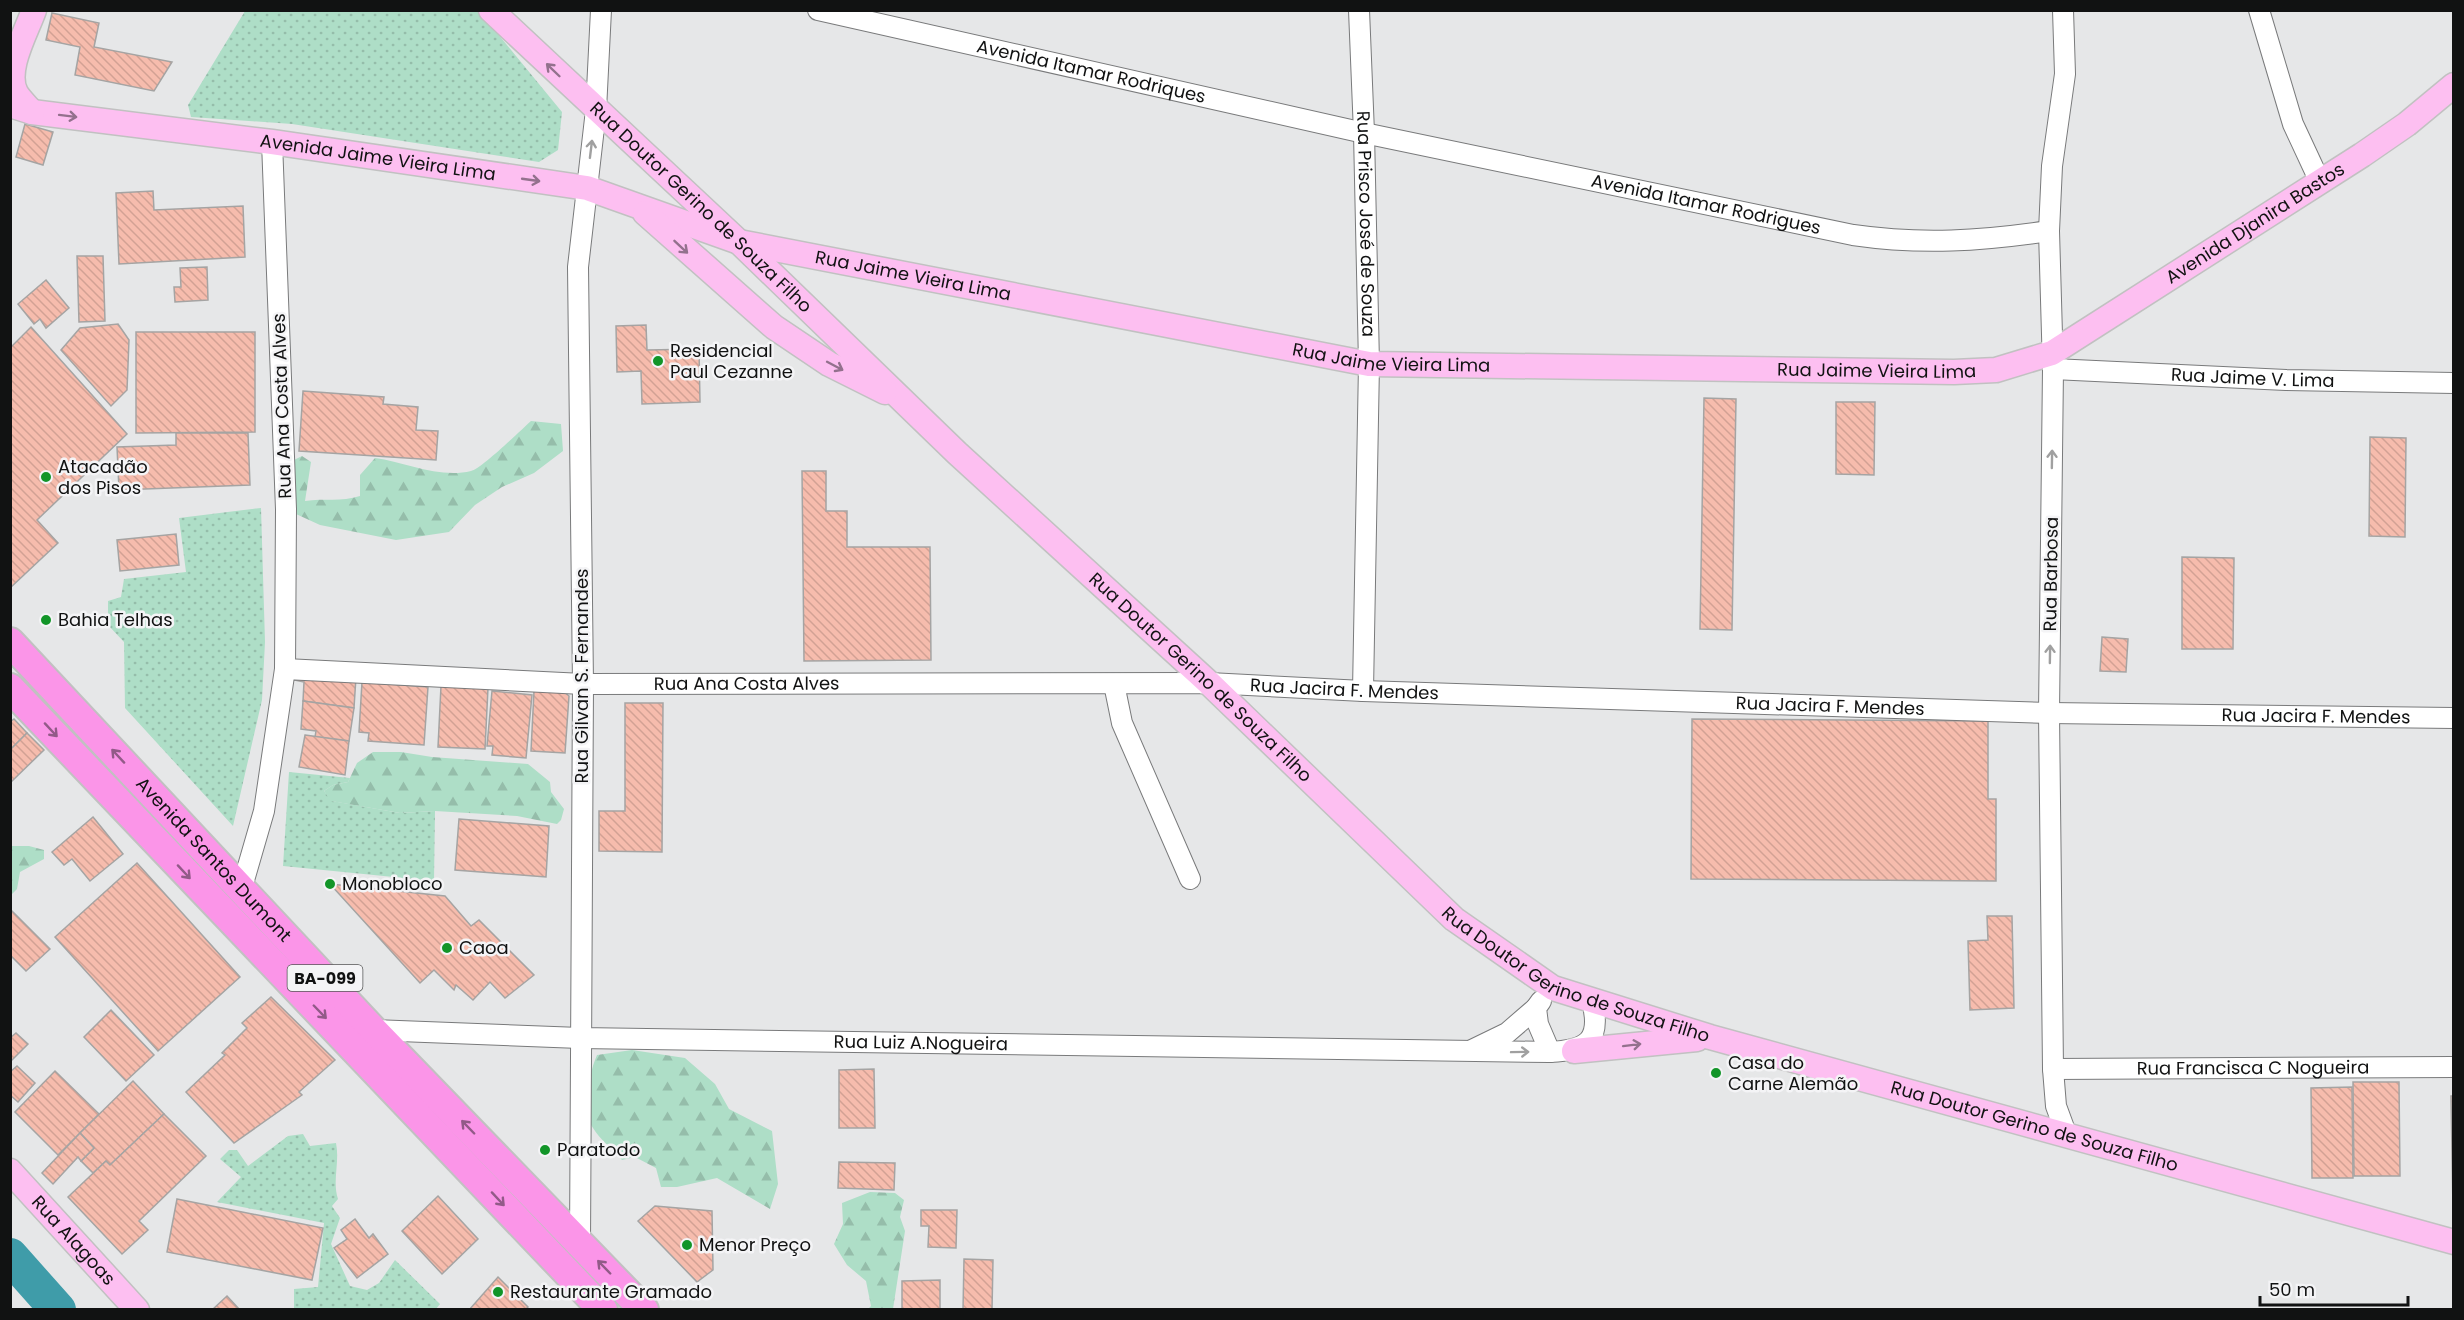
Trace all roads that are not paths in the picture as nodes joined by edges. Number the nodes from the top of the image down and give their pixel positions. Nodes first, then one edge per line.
1 (29, 10) edge
2 (34, 10) edge
3 (491, 10) edge
4 (818, 10) edge
5 (1359, 10) edge
6 (2063, 10) edge
7 (2259, 10) edge
8 (602, 12) edge
9 (10, 36) edge
10 (2454, 85) edge
11 (21, 108) edge
12 (596, 110) junction
13 (1364, 133) junction
14 (272, 142) junction
15 (2320, 182) junction
16 (586, 188) junction
17 (638, 207) junction
18 (2049, 231) junction
19 (739, 242) junction
20 (2052, 361) junction
21 (1369, 364) junction
22 (2454, 382) edge
23 (909, 404) junction
24 (10, 642) edge
25 (285, 669) junction
26 (1209, 683) junction
27 (583, 684) junction
28 (1114, 684) junction
29 (10, 688) edge
30 (1363, 691) junction
31 (2049, 713) junction
32 (2454, 718) edge
33 (1190, 879) dead end
34 (242, 887) junction
35 (1553, 988) junction
36 (1592, 1001) junction
37 (1536, 1008) junction
38 (373, 1030) junction
39 (580, 1038) junction
40 (1710, 1038) junction
41 (1574, 1051) junction
42 (1467, 1052) junction
43 (1550, 1052) junction
44 (2454, 1067) edge
45 (2053, 1069) junction
46 (2067, 1136) junction
47 (10, 1171) edge
48 (2454, 1242) edge
49 (580, 1243) junction
50 (137, 1310) edge
51 (603, 1310) edge
52 (644, 1310) edge

1 - 9 main road
2 - 11 main road
12 -> 3 main road, Rua Doutor Gerino de Souza Filho
4 - 13 street, Avenida Itamar Rodriques
5 - 13 street, Rua Prisco José de Souza
6 - 18 street, Rua Barbosa
7 - 15 street
8 - 12 street, Rua Gilvan S. Fernandes
10 - 15 main road, Avenida Djanira Bastos
11 -> 14 main road, Avenida Jaime Vieira Lima
16 -> 12 street, Rua Gilvan S. Fernandes
12 - 19 main road, Rua Doutor Gerino de Souza Filho
13 - 18 street, Avenida Itamar Rodrigues
13 - 21 street, Rua Prisco José de Souza
14 -> 16 main road, Avenida Jaime Vieira Lima
14 - 25 street, Rua Ana Costa Alves
15 - 20 main road, Avenida Djanira Bastos
16 - 17 main road, Avenida Jaime Vieira Lima
16 - 27 street, Rua Gilvan S. Fernandes
17 - 19 main road, Avenida Jaime Vieira Lima
17 -> 23 main road, Rua Doutor Gerino de Souza Filho
18 - 20 street, Rua Barbosa
19 - 21 main road, Rua Jaime Vieira Lima
19 - 23 main road, Rua Doutor Gerino de Souza Filho
20 - 21 main road, Rua Jaime Vieira Lima
20 - 22 street, Rua Jaime V. Lima
31 -> 20 street, Rua Barbosa
21 - 30 street, Rua Prisco José de Souza
23 - 26 main road, Rua Doutor Gerino de Souza Filho
34 -> 24 highway, Avenida Santos Dumont / BA-099
25 - 27 street, Rua Ana Costa Alves
25 - 34 street, Rua Ana Costa Alves
26 - 28 street, Rua Ana Costa Alves
26 - 30 street, Rua Jacira F. Mendes
26 - 35 main road, Rua Doutor Gerino de Souza Filho
27 - 28 street, Rua Ana Costa Alves
27 - 39 street, Rua Gilvan S. Fernandes
28 - 33 street
29 -> 51 highway, Avenida Santos Dumont / BA-099
30 - 31 street, Rua Jacira F. Mendes
31 - 32 street, Rua Jacira F. Mendes
31 - 45 street, Rua Barbosa
34 - 38 highway, Avenida Santos Dumont / BA-099
35 - 36 main road, Rua Doutor Gerino de Souza Filho
35 - 37 street, Rua Luiz A.Nogueira
36 - 40 main road, Rua Doutor Gerino de Souza Filho
36 - 41 street
37 - 42 street, Rua Luiz A.Nogueira
37 - 43 street
38 - 39 street, Rua Luiz A.Nogueira
49 -> 38 highway, Avenida Santos Dumont / BA-099
39 - 42 street, Rua Luiz A.Nogueira
39 - 49 street, Rua Gilvan S. Fernandes
41 -> 40 main road
40 - 46 main road, Rua Doutor Gerino de Souza Filho
41 - 43 street, Rua Luiz A.Nogueira
42 -> 43 street, Rua Luiz A.Nogueira
44 - 45 street, Rua Francisca C Nogueira
45 - 46 street, Rua Barbosa
46 - 48 main road, Rua Doutor Gerino de Souza Filho
47 - 50 main road, Rua Alagoas
52 -> 49 highway, Avenida Santos Dumont / BA-099

